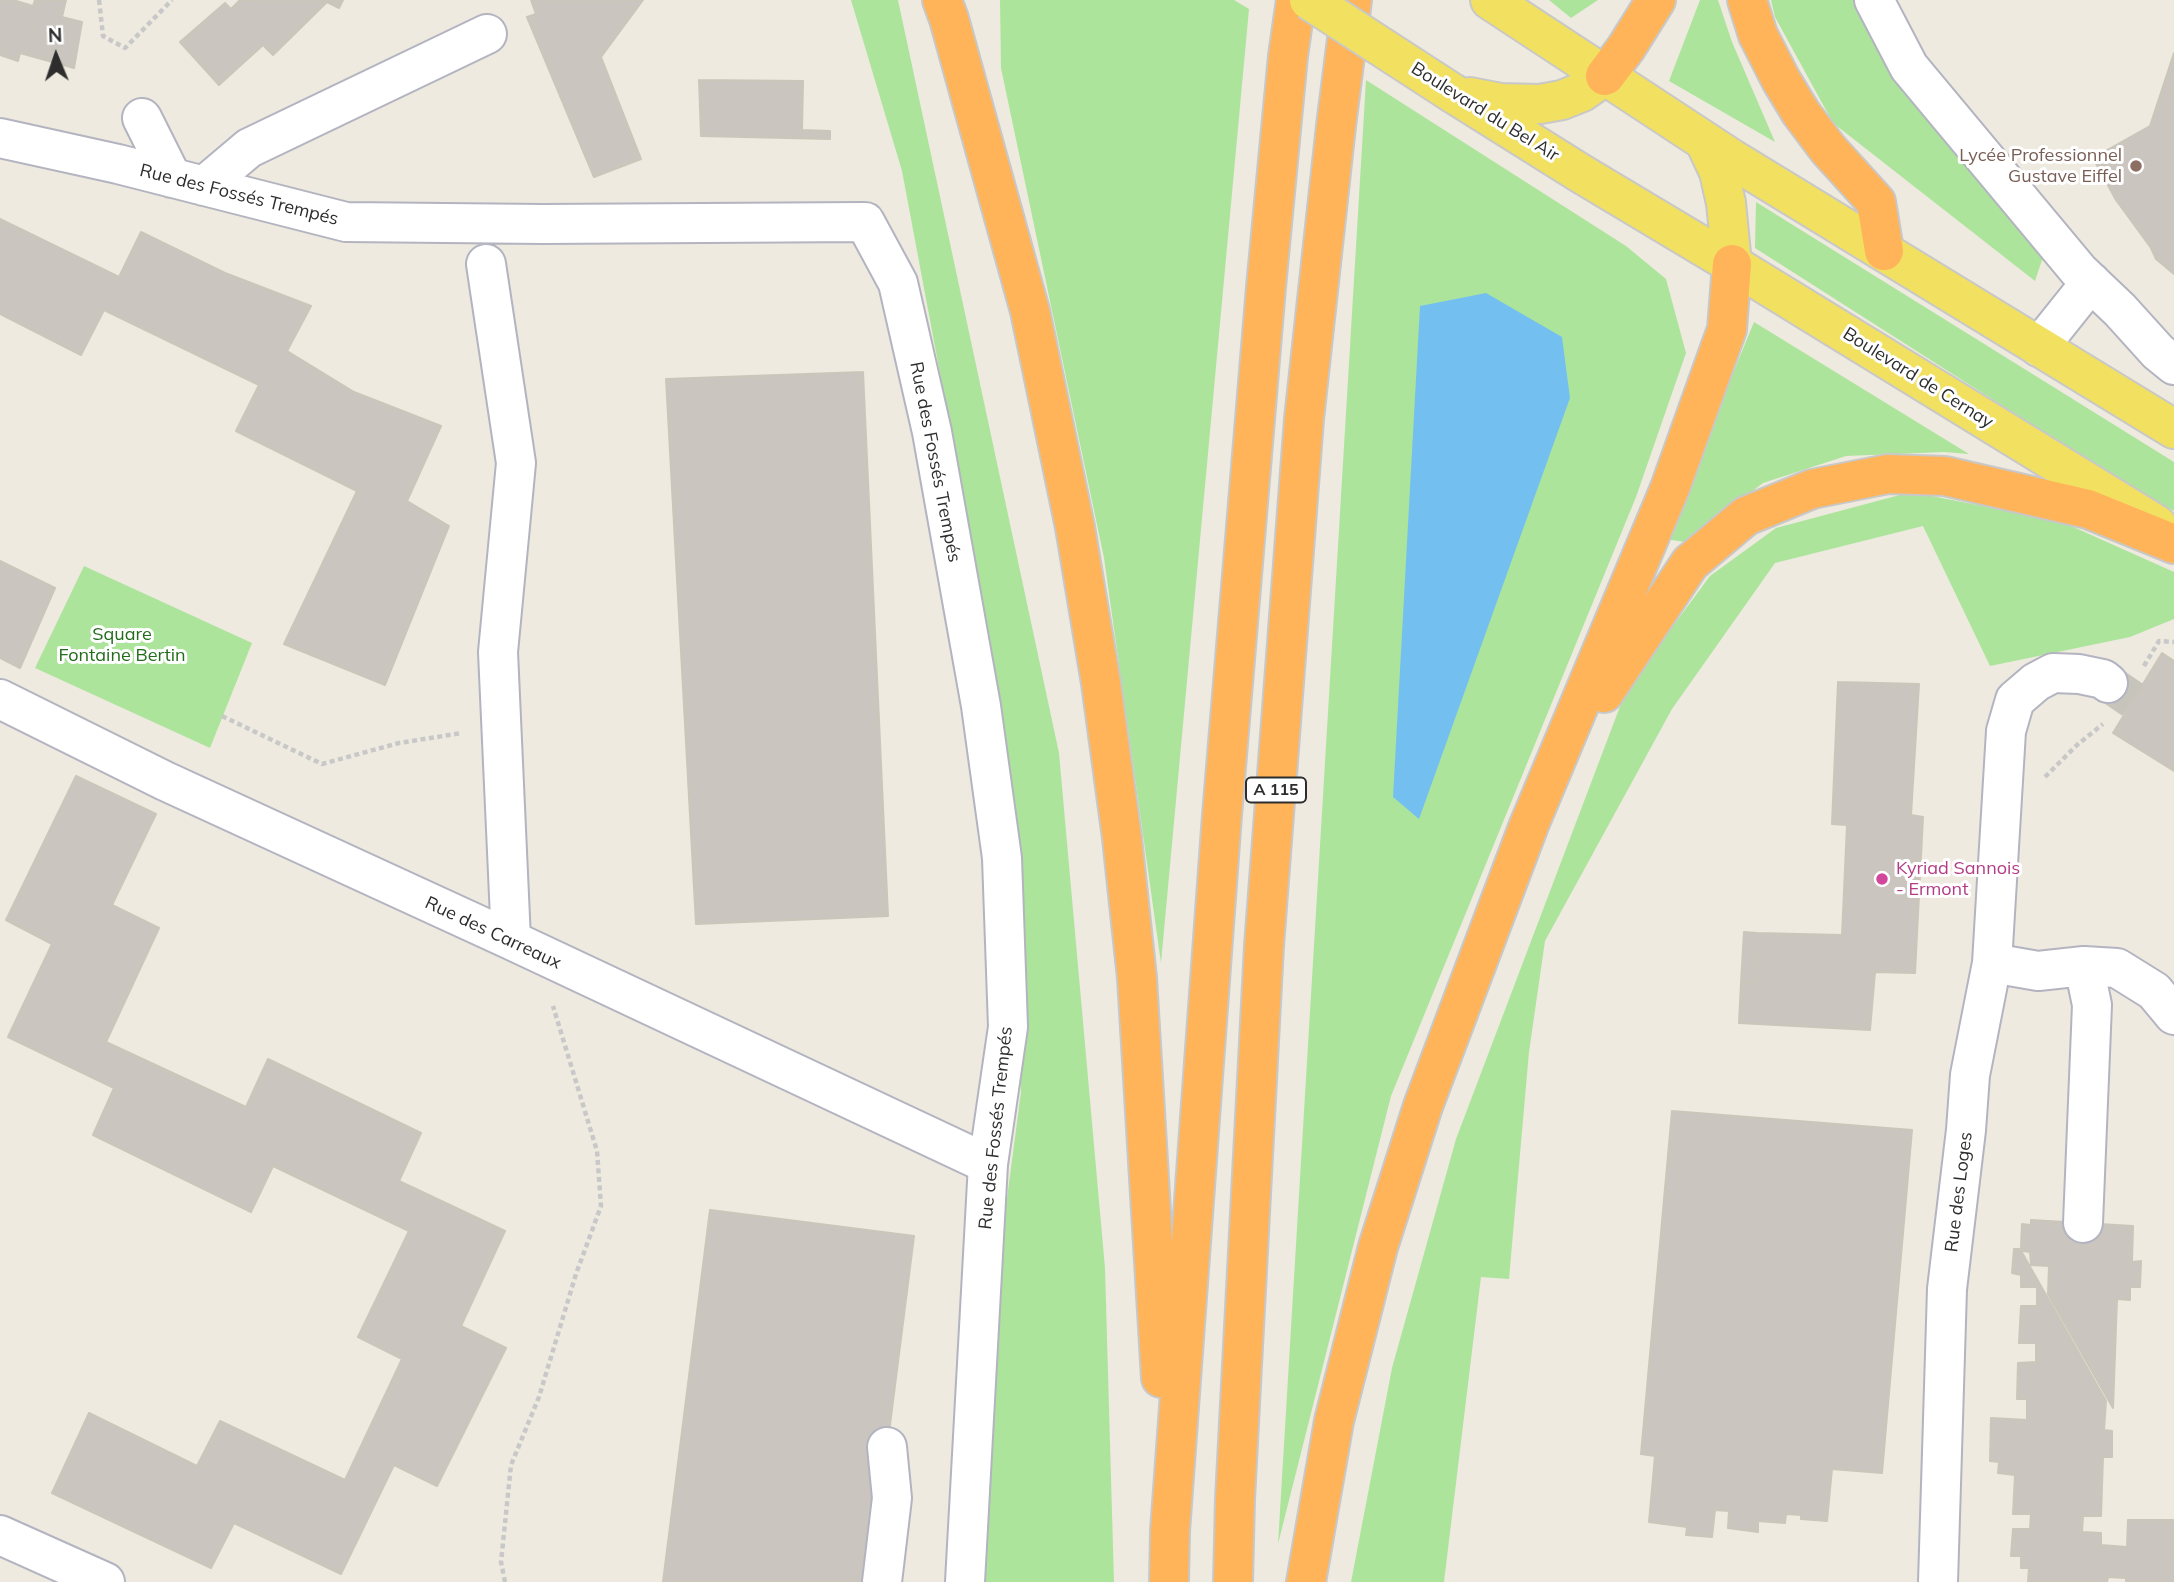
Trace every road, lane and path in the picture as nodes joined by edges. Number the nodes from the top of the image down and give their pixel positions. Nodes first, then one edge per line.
1 (99, 0) edge
2 (172, 0) edge
3 (1296, 0) edge
4 (1309, 0) edge
5 (1352, 0) edge
6 (1656, 0) edge
7 (1747, 0) edge
8 (1874, 0) edge
9 (1492, 2) edge
10 (950, 6) edge
11 (486, 34) dead end
12 (1605, 76) junction
13 (1502, 113) junction
14 (0, 138) edge
15 (1705, 142) junction
16 (118, 164) junction
17 (188, 182) junction
18 (1662, 222) joint
19 (1884, 251) junction
20 (486, 264) dead end
21 (1732, 264) junction
22 (2091, 282) junction
23 (2039, 347) junction
24 (2174, 365) edge
25 (2174, 429) edge
26 (2174, 536) edge
27 (2174, 544) edge
28 (2174, 642) edge
29 (2123, 680) joint
30 (0, 699) edge
31 (222, 716) dead end
32 (2105, 723) dead end
33 (501, 728) junction
34 (1548, 780) junction
35 (2003, 803) junction
36 (521, 945) junction
37 (1992, 962) junction
38 (2084, 966) junction
39 (2174, 1015) edge
40 (988, 1164) junction
41 (2083, 1223) dead end
42 (887, 1447) dead end
43 (1170, 1531) junction
44 (0, 1535) edge
45 (105, 1582) edge
46 (505, 1582) edge
47 (882, 1582) edge
48 (965, 1582) edge
49 (1168, 1582) edge
50 (1233, 1582) edge
51 (1306, 1582) edge
52 (1938, 1582) edge

1 - 2 path
3 - 43 highway, A 115
4 - 13 main road, Boulevard du Bel Air, bridge
5 - 50 highway, A 115
6 - 12 highway
7 - 19 highway
8 - 22 street
9 - 12 main road
10 - 43 highway
11 - 17 street
12 - 13 main road
12 - 15 main road
13 - 18 main road, Boulevard du Bel Air
14 - 16 street, Rue des Fossés Trempés
15 - 19 main road
15 - 21 main road
16 - 17 street, Rue des Fossés Trempés
16 - 17 street
17 - 40 street, Rue des Fossés Trempés
18 - 21 main road, Boulevard de Cernay
19 - 23 main road
20 - 33 street
21 - 26 main road, Boulevard de Cernay
21 - 34 highway
22 - 23 street
22 - 24 street
23 - 25 main road
27 - 34 highway
28 - 29 path
29 - 35 street, Rue des Loges
30 - 36 street, Rue des Carreaux
31 - 33 path
32 - 35 path
33 - 36 street
34 - 51 highway
35 - 37 street, Rue des Loges
36 - 40 street, Rue des Carreaux
36 - 46 path
37 - 38 street
37 - 52 street, Rue des Loges
38 - 39 street
38 - 41 street
40 - 48 street, Rue des Fossés Trempés
42 - 47 street
43 - 49 highway, A 115
44 - 45 street

